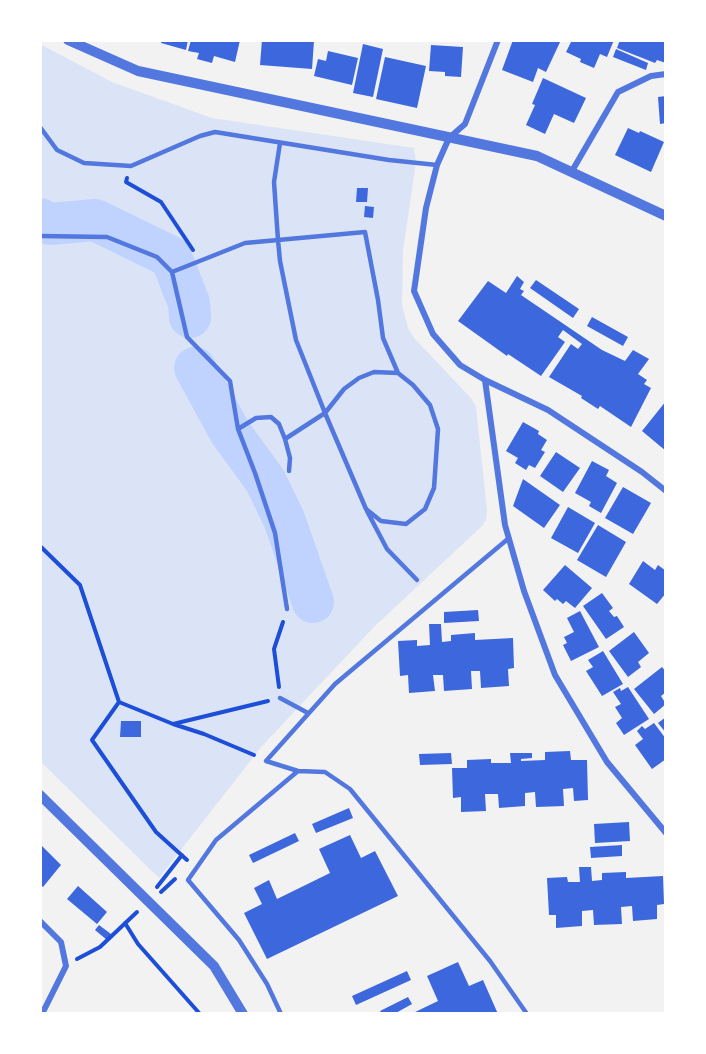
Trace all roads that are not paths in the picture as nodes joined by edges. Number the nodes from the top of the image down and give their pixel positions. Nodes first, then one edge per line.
1 (68, 40) edge
2 (498, 40) edge
3 (666, 74) edge
4 (40, 127) edge
5 (449, 138) junction
6 (280, 143) junction
7 (436, 165) junction
8 (572, 171) junction
9 (666, 216) edge
10 (40, 236) edge
11 (278, 240) junction
12 (172, 272) junction
13 (398, 373) junction
14 (484, 380) junction
15 (325, 413) junction
16 (238, 429) junction
17 (285, 439) junction
18 (289, 471) dead end
19 (666, 490) edge
20 (366, 509) junction
21 (509, 538) junction
22 (417, 580) dead end
23 (287, 609) road end
24 (280, 698) road end
25 (308, 713) junction
26 (298, 771) junction
27 (40, 795) edge
28 (666, 833) edge
29 (40, 921) edge
30 (42, 1014) edge
31 (243, 1014) edge
32 (281, 1014) edge
33 (527, 1014) edge

1 - 5 street
2 - 5 street
3 - 8 street
4 - 6 lane
5 - 7 street
5 - 8 street
6 - 7 lane
6 - 11 lane
7 - 14 street
8 - 9 street
10 - 12 lane
11 - 12 lane
11 - 13 lane
11 - 15 lane
12 - 16 lane
13 - 15 lane
13 - 20 lane
14 - 19 street
14 - 21 street
15 - 17 lane
15 - 20 lane
16 - 17 lane
16 - 23 lane
17 - 18 lane
20 - 22 lane
21 - 25 lane
21 - 28 street
24 - 25 lane
25 - 26 lane
26 - 32 lane
26 - 33 lane
27 - 31 street
29 - 30 street

